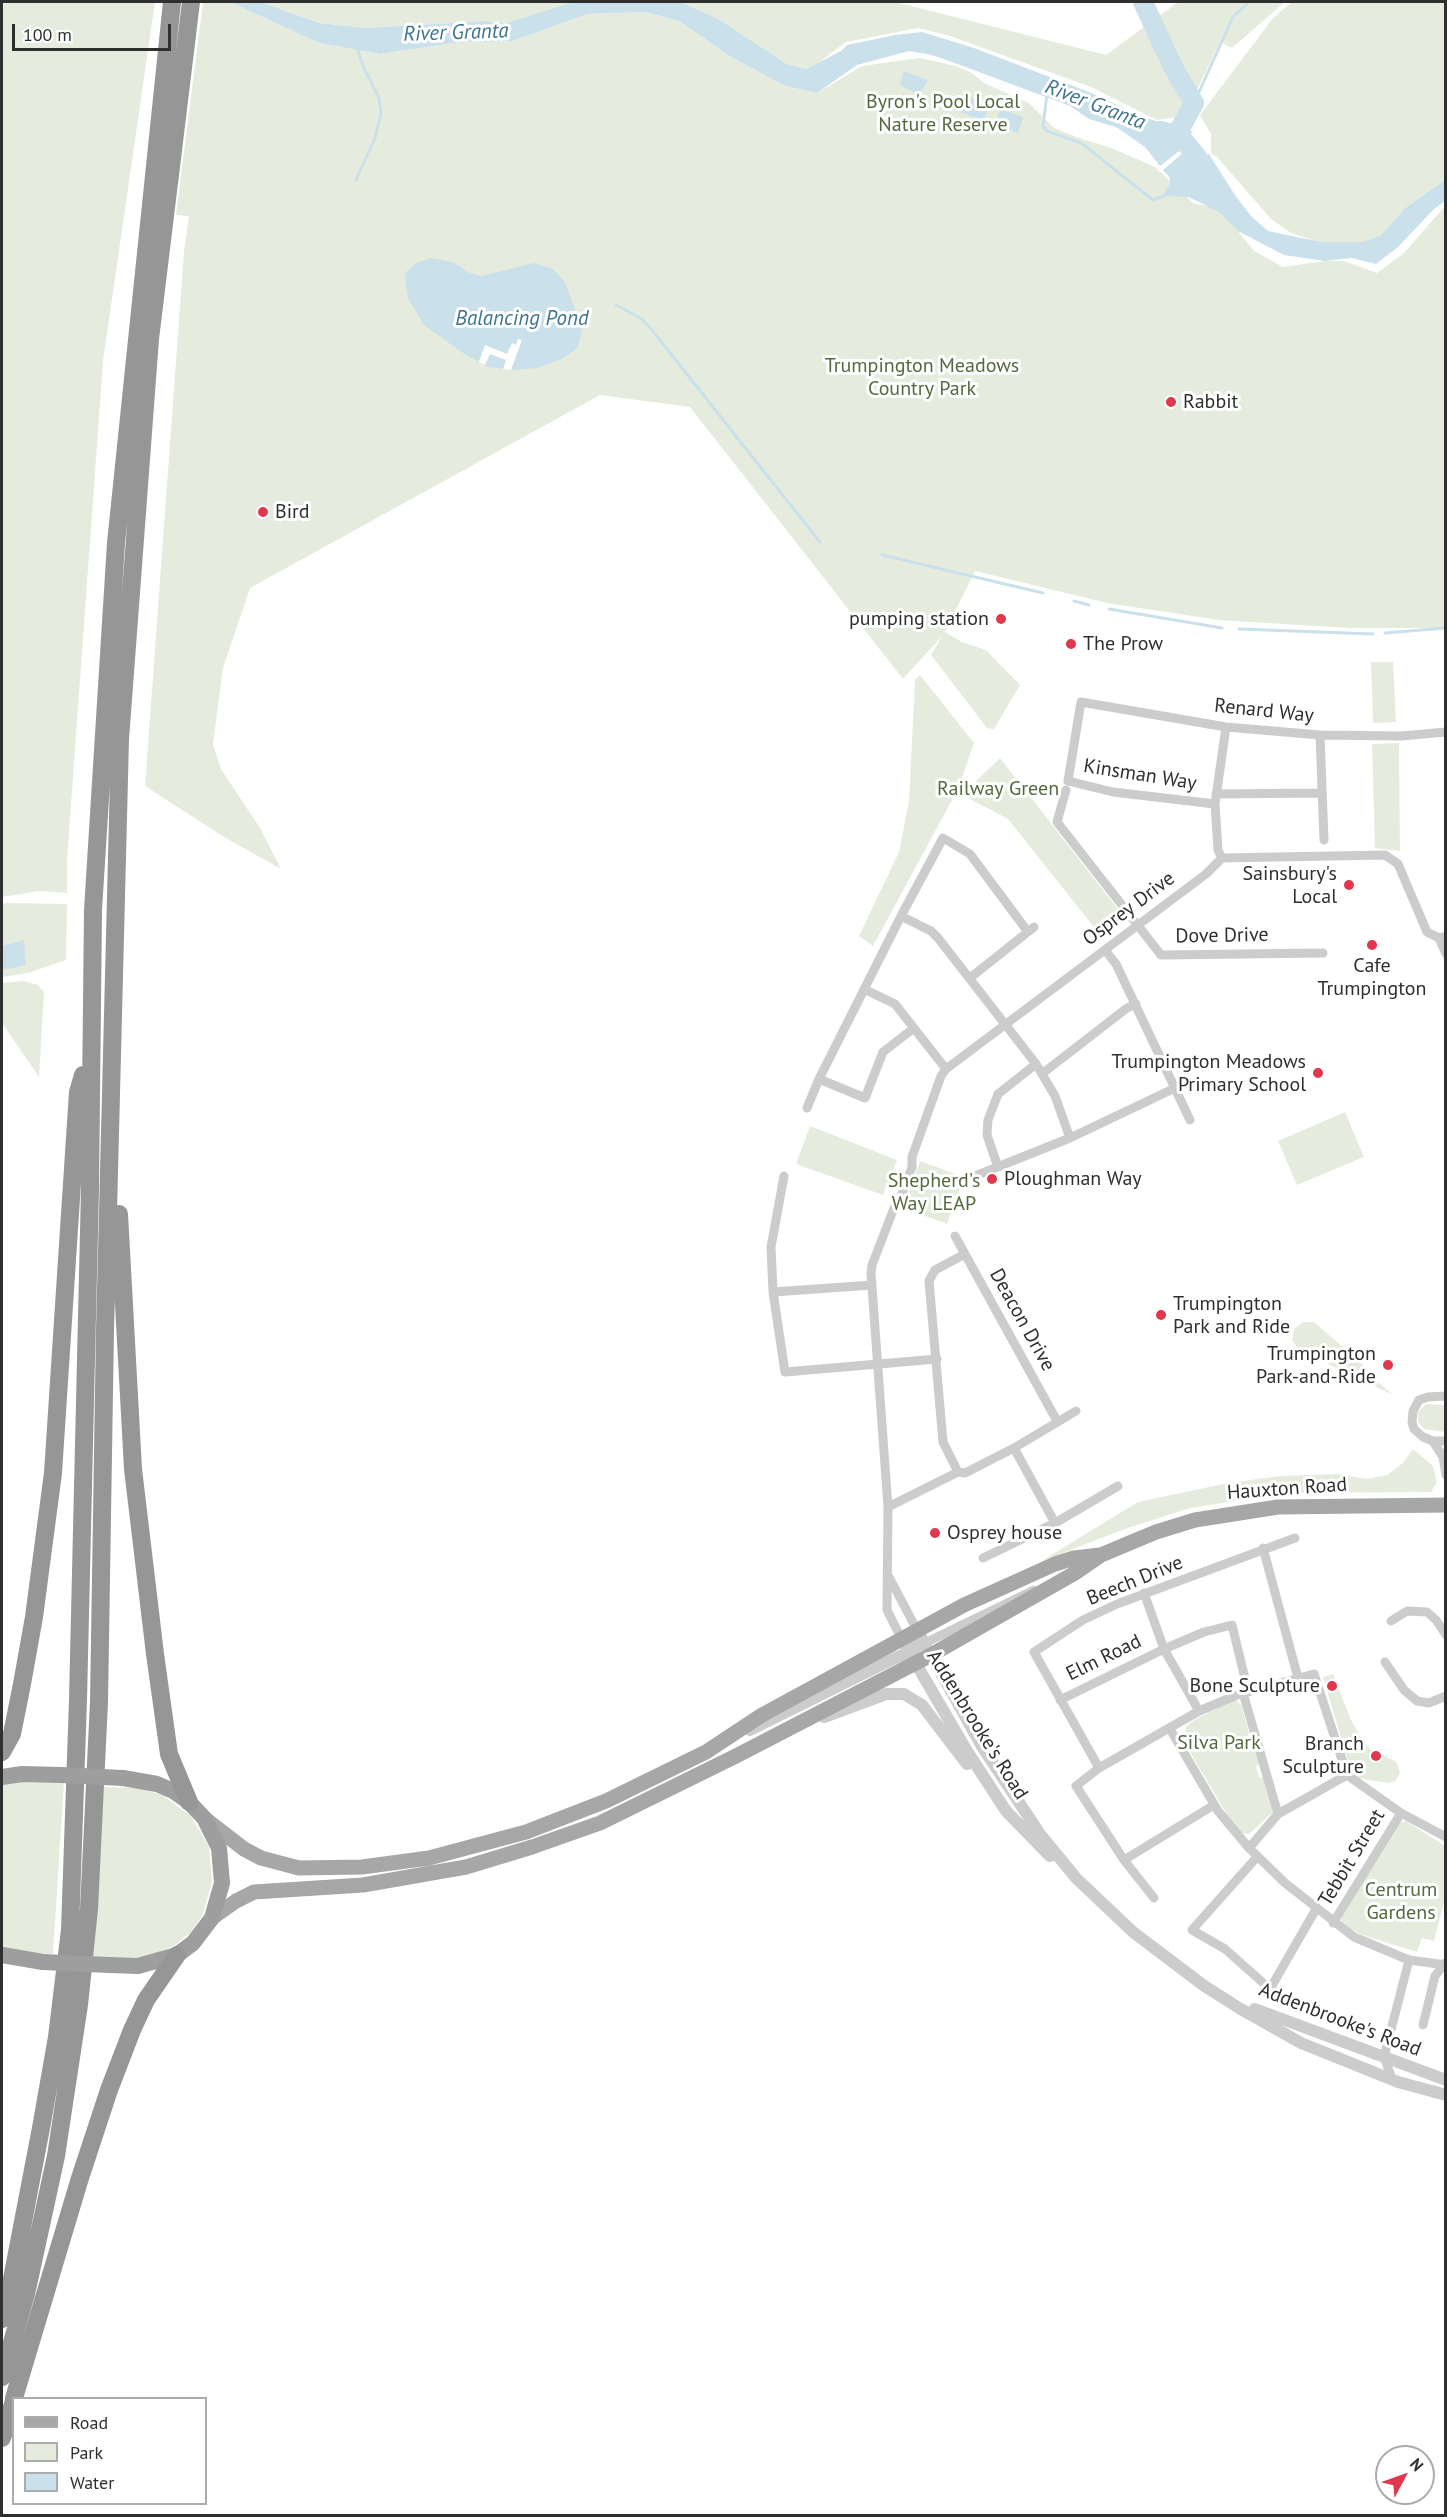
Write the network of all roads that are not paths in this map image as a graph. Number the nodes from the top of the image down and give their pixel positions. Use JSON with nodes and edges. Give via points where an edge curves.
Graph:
{"nodes":[{"id":1,"x":172,"y":7,"type":"edge"},
{"id":2,"x":190,"y":9,"type":"edge"},
{"id":3,"x":1081,"y":702,"type":"joint"},
{"id":4,"x":1226,"y":727,"type":"junction"},
{"id":5,"x":1446,"y":732,"type":"edge"},
{"id":6,"x":1320,"y":735,"type":"junction"},
{"id":7,"x":1066,"y":790,"type":"dead end"},
{"id":8,"x":1320,"y":794,"type":"junction"},
{"id":9,"x":1216,"y":799,"type":"junction"},
{"id":10,"x":1324,"y":840,"type":"dead end"},
{"id":11,"x":1222,"y":858,"type":"junction"},
{"id":12,"x":901,"y":916,"type":"junction"},
{"id":13,"x":1137,"y":924,"type":"junction"},
{"id":14,"x":1442,"y":937,"type":"edge"},
{"id":15,"x":1105,"y":950,"type":"junction"},
{"id":16,"x":1323,"y":953,"type":"dead end"},
{"id":17,"x":1446,"y":954,"type":"edge"},
{"id":18,"x":970,"y":978,"type":"junction"},
{"id":19,"x":864,"y":988,"type":"junction"},
{"id":20,"x":1136,"y":1004,"type":"junction"},
{"id":21,"x":1006,"y":1025,"type":"junction"},
{"id":22,"x":914,"y":1028,"type":"junction"},
{"id":23,"x":90,"y":1047,"type":"junction"},
{"id":24,"x":1036,"y":1064,"type":"junction"},
{"id":25,"x":946,"y":1069,"type":"junction"},
{"id":26,"x":1043,"y":1073,"type":"junction"},
{"id":27,"x":819,"y":1080,"type":"junction"},
{"id":28,"x":1175,"y":1088,"type":"junction"},
{"id":29,"x":807,"y":1108,"type":"dead end"},
{"id":30,"x":1190,"y":1120,"type":"dead end"},
{"id":31,"x":109,"y":1132,"type":"junction"},
{"id":32,"x":1070,"y":1138,"type":"junction"},
{"id":33,"x":999,"y":1167,"type":"junction"},
{"id":34,"x":784,"y":1176,"type":"dead end"},
{"id":35,"x":975,"y":1176,"type":"dead end"},
{"id":36,"x":955,"y":1236,"type":"dead end"},
{"id":37,"x":965,"y":1254,"type":"junction"},
{"id":38,"x":872,"y":1285,"type":"junction"},
{"id":39,"x":773,"y":1292,"type":"junction"},
{"id":40,"x":937,"y":1359,"type":"junction"},
{"id":41,"x":878,"y":1364,"type":"junction"},
{"id":42,"x":1446,"y":1396,"type":"edge"},
{"id":43,"x":1076,"y":1411,"type":"dead end"},
{"id":44,"x":1057,"y":1421,"type":"junction"},
{"id":45,"x":1433,"y":1441,"type":"junction"},
{"id":46,"x":1446,"y":1441,"type":"edge"},
{"id":47,"x":1014,"y":1448,"type":"junction"},
{"id":48,"x":958,"y":1472,"type":"junction"},
{"id":49,"x":1446,"y":1475,"type":"edge"},
{"id":50,"x":1118,"y":1486,"type":"dead end"},
{"id":51,"x":1445,"y":1501,"type":"edge"},
{"id":52,"x":888,"y":1507,"type":"junction"},
{"id":53,"x":1055,"y":1523,"type":"junction"},
{"id":54,"x":1295,"y":1538,"type":"dead end"},
{"id":55,"x":1263,"y":1548,"type":"junction"},
{"id":56,"x":1101,"y":1555,"type":"junction"},
{"id":57,"x":982,"y":1558,"type":"dead end"},
{"id":58,"x":888,"y":1575,"type":"junction"},
{"id":59,"x":1144,"y":1593,"type":"junction"},
{"id":60,"x":1391,"y":1621,"type":"dead end"},
{"id":61,"x":1446,"y":1635,"type":"edge"},
{"id":62,"x":912,"y":1639,"type":"junction"},
{"id":63,"x":1164,"y":1649,"type":"junction"},
{"id":64,"x":913,"y":1657,"type":"junction"},
{"id":65,"x":1385,"y":1662,"type":"dead end"},
{"id":66,"x":1298,"y":1678,"type":"junction"},
{"id":67,"x":1245,"y":1692,"type":"junction"},
{"id":68,"x":1446,"y":1696,"type":"edge"},
{"id":69,"x":1060,"y":1700,"type":"junction"},
{"id":70,"x":1199,"y":1711,"type":"junction"},
{"id":71,"x":1170,"y":1729,"type":"junction"},
{"id":72,"x":771,"y":1738,"type":"junction"},
{"id":73,"x":2,"y":1752,"type":"edge"},
{"id":74,"x":705,"y":1752,"type":"junction"},
{"id":75,"x":1099,"y":1768,"type":"junction"},
{"id":76,"x":1347,"y":1775,"type":"junction"},
{"id":77,"x":2,"y":1777,"type":"edge"},
{"id":78,"x":189,"y":1802,"type":"junction"},
{"id":79,"x":1214,"y":1805,"type":"junction"},
{"id":80,"x":1006,"y":1811,"type":"junction"},
{"id":81,"x":1401,"y":1813,"type":"junction"},
{"id":82,"x":1278,"y":1814,"type":"junction"},
{"id":83,"x":204,"y":1818,"type":"junction"},
{"id":84,"x":1446,"y":1837,"type":"edge"},
{"id":85,"x":1249,"y":1848,"type":"junction"},
{"id":86,"x":1257,"y":1857,"type":"junction"},
{"id":87,"x":1124,"y":1860,"type":"junction"},
{"id":88,"x":1076,"y":1878,"type":"junction"},
{"id":89,"x":1154,"y":1898,"type":"dead end"},
{"id":90,"x":1316,"y":1908,"type":"junction"},
{"id":91,"x":212,"y":1918,"type":"junction"},
{"id":92,"x":1333,"y":1923,"type":"junction"},
{"id":93,"x":2,"y":1954,"type":"edge"},
{"id":94,"x":177,"y":1955,"type":"junction"},
{"id":95,"x":1409,"y":1960,"type":"junction"},
{"id":96,"x":1445,"y":1964,"type":"edge"},
{"id":97,"x":1270,"y":1989,"type":"junction"},
{"id":98,"x":1221,"y":1995,"type":"junction"},
{"id":99,"x":1295,"y":2002,"type":"dead end"},
{"id":100,"x":1423,"y":2025,"type":"dead end"},
{"id":101,"x":1384,"y":2057,"type":"junction"},
{"id":102,"x":1392,"y":2079,"type":"junction"},
{"id":103,"x":1446,"y":2080,"type":"edge"},
{"id":104,"x":1446,"y":2095,"type":"edge"},
{"id":105,"x":2,"y":2319,"type":"edge"},
{"id":106,"x":2,"y":2377,"type":"edge"},
{"id":107,"x":15,"y":2397,"type":"edge"},
{"id":108,"x":12,"y":2406,"type":"edge"},
{"id":109,"x":2,"y":2439,"type":"edge"}],
"edges":[{"from":1,"to":23,"type":"highway","via":[[116,543],[93,910]]},
{"from":2,"to":31,"type":"highway","via":[[150,339],[120,739]]},
{"from":3,"to":4,"type":"street","name":"Renard Way"},
{"from":3,"to":9,"type":"street","name":"Kinsman Way","via":[[1068,781],[1113,792]]},
{"from":4,"to":6,"type":"street","name":"Renard Way"},
{"from":4,"to":9,"type":"street"},
{"from":5,"to":6,"type":"street","name":"Renard Way"},
{"from":6,"to":8,"type":"street"},
{"from":7,"to":13,"type":"street","via":[[1057,822]]},
{"from":8,"to":9,"type":"street"},
{"from":8,"to":10,"type":"street"},
{"from":9,"to":11,"type":"street","via":[[1218,850]]},
{"from":11,"to":13,"type":"street","name":"Osprey Drive"},
{"from":11,"to":14,"type":"street","via":[[1385,855],[1398,864],[1427,932]]},
{"from":12,"to":18,"type":"street","via":[[931,931]]},
{"from":12,"to":18,"type":"street","via":[[943,838],[970,854],[1031,929]]},
{"from":12,"to":19,"type":"street"},
{"from":13,"to":15,"type":"street","name":"Osprey Drive"},
{"from":13,"to":16,"type":"street","name":"Dove Drive","via":[[1161,955]]},
{"from":14,"to":17,"type":"street"},
{"from":15,"to":20,"type":"street"},
{"from":15,"to":21,"type":"street","name":"Osprey Drive"},
{"from":18,"to":21,"type":"street"},
{"from":19,"to":22,"type":"street","via":[[895,1004]]},
{"from":19,"to":27,"type":"street"},
{"from":20,"to":26,"type":"street"},
{"from":20,"to":28,"type":"street"},
{"from":21,"to":24,"type":"street"},
{"from":21,"to":25,"type":"street","name":"Osprey Drive"},
{"from":22,"to":25,"type":"street"},
{"from":22,"to":27,"type":"street","via":[[883,1052],[865,1098]]},
{"from":23,"to":73,"type":"highway","via":[[78,1092],[50,1496],[24,1673],[12,1734]]},
{"from":23,"to":105,"type":"highway","via":[[90,1189],[70,1930],[42,2128]]},
{"from":24,"to":26,"type":"street"},
{"from":24,"to":33,"type":"street","via":[[998,1094],[988,1120],[987,1135]]},
{"from":25,"to":38,"type":"street","name":"Osprey Drive","via":[[872,1265]]},
{"from":26,"to":32,"type":"street"},
{"from":27,"to":29,"type":"street"},
{"from":28,"to":30,"type":"street"},
{"from":28,"to":32,"type":"street"},
{"from":31,"to":78,"type":"highway","via":[[118,1193],[133,1469],[154,1654],[169,1755]]},
{"from":31,"to":106,"type":"highway","via":[[99,1702],[80,2005],[56,2156],[26,2294]]},
{"from":32,"to":33,"type":"street"},
{"from":33,"to":35,"type":"street"},
{"from":34,"to":39,"type":"street","via":[[771,1247]]},
{"from":36,"to":37,"type":"street","name":"Deacon Drive"},
{"from":37,"to":40,"type":"street","via":[[935,1270],[929,1281]]},
{"from":37,"to":44,"type":"street","name":"Deacon Drive"},
{"from":38,"to":39,"type":"street"},
{"from":38,"to":41,"type":"street","name":"Osprey Drive"},
{"from":39,"to":41,"type":"street","via":[[785,1372]]},
{"from":40,"to":41,"type":"street"},
{"from":40,"to":48,"type":"street","via":[[943,1442]]},
{"from":41,"to":52,"type":"street","name":"Osprey Drive"},
{"from":42,"to":45,"type":"street","via":[[1419,1400],[1413,1411],[1414,1429]]},
{"from":43,"to":44,"type":"street"},
{"from":44,"to":47,"type":"street"},
{"from":45,"to":46,"type":"street"},
{"from":45,"to":49,"type":"street","via":[[1443,1457]]},
{"from":47,"to":48,"type":"street","via":[[965,1473]]},
{"from":47,"to":53,"type":"street"},
{"from":48,"to":52,"type":"street"},
{"from":50,"to":53,"type":"street"},
{"from":51,"to":56,"type":"main road","name":"Hauxton Road","via":[[1278,1507],[1218,1515],[1156,1532]]},
{"from":52,"to":58,"type":"street","name":"Osprey Drive"},
{"from":53,"to":57,"type":"street"},
{"from":54,"to":55,"type":"street","name":"Beech Drive"},
{"from":55,"to":59,"type":"street","name":"Beech Drive"},
{"from":55,"to":66,"type":"street"},
{"from":56,"to":62,"type":"main road","via":[[1075,1573]]},
{"from":56,"to":62,"type":"main road","via":[[1055,1564],[973,1600]]},
{"from":58,"to":62,"type":"street"},
{"from":58,"to":62,"type":"street","name":"Osprey Drive","via":[[887,1610]]},
{"from":59,"to":63,"type":"street","name":"Elm Road"},
{"from":59,"to":69,"type":"street","name":"Beech Drive","via":[[1083,1620],[1034,1652]]},
{"from":60,"to":61,"type":"street","via":[[1407,1611],[1427,1612]]},
{"from":62,"to":64,"type":"main road"},
{"from":62,"to":64,"type":"street","name":"Addenbrooke's Road"},
{"from":62,"to":74,"type":"main road","via":[[762,1715]]},
{"from":62,"to":88,"type":"street","name":"Addenbrooke's Road","via":[[1011,1792]]},
{"from":63,"to":67,"type":"street","via":[[1232,1624]]},
{"from":63,"to":69,"type":"street","name":"Elm Road"},
{"from":63,"to":70,"type":"street","name":"Elm Road"},
{"from":64,"to":72,"type":"main road"},
{"from":64,"to":74,"type":"street"},
{"from":64,"to":80,"type":"street","name":"Addenbrooke's Road"},
{"from":65,"to":68,"type":"street","via":[[1404,1690],[1417,1701],[1429,1703]]},
{"from":66,"to":67,"type":"street"},
{"from":66,"to":76,"type":"street","via":[[1314,1674]]},
{"from":67,"to":70,"type":"street"},
{"from":67,"to":82,"type":"street"},
{"from":69,"to":75,"type":"street","name":"Beech Drive"},
{"from":70,"to":71,"type":"street"},
{"from":71,"to":75,"type":"street"},
{"from":71,"to":79,"type":"street"},
{"from":72,"to":80,"type":"street","via":[[879,1696],[904,1694],[922,1705]]},
{"from":72,"to":91,"type":"main road","via":[[600,1822],[501,1858],[399,1880],[254,1892]]},
{"from":74,"to":83,"type":"main road","via":[[606,1801],[526,1832],[429,1858],[362,1867],[299,1868],[277,1864],[244,1849]]},
{"from":75,"to":87,"type":"street","via":[[1076,1786]]},
{"from":76,"to":81,"type":"street"},
{"from":76,"to":82,"type":"street"},
{"from":77,"to":78,"type":"highway","bridge":true,"via":[[22,1774],[123,1778],[157,1784]]},
{"from":78,"to":83,"type":"highway"},
{"from":79,"to":85,"type":"street"},
{"from":79,"to":87,"type":"street"},
{"from":80,"to":88,"type":"street","name":"Addenbrooke's Road"},
{"from":81,"to":84,"type":"street"},
{"from":81,"to":92,"type":"street","name":"Tebbit Street"},
{"from":82,"to":85,"type":"street"},
{"from":83,"to":91,"type":"highway","via":[[216,1841],[222,1866],[220,1897]]},
{"from":85,"to":86,"type":"street"},
{"from":86,"to":90,"type":"street"},
{"from":86,"to":97,"type":"street","via":[[1192,1930],[1225,1949]]},
{"from":87,"to":89,"type":"street"},
{"from":88,"to":98,"type":"street","name":"Addenbrooke's Road","via":[[1133,1932]]},
{"from":90,"to":92,"type":"street"},
{"from":90,"to":97,"type":"street"},
{"from":91,"to":94,"type":"highway"},
{"from":92,"to":95,"type":"street","via":[[1354,1937]]},
{"from":93,"to":94,"type":"highway","bridge":true,"via":[[44,1962],[138,1966]]},
{"from":94,"to":107,"type":"highway","via":[[147,2000],[109,2090]]},
{"from":95,"to":96,"type":"street"},
{"from":95,"to":101,"type":"street"},
{"from":96,"to":100,"type":"street","via":[[1435,1976]]},
{"from":97,"to":99,"type":"street"},
{"from":98,"to":101,"type":"street","name":"Addenbrooke's Road"},
{"from":98,"to":102,"type":"street","name":"Addenbrooke's Road","via":[[1301,2043]]},
{"from":101,"to":102,"type":"street"},
{"from":101,"to":103,"type":"street","name":"Addenbrooke's Road"},
{"from":102,"to":104,"type":"street","name":"Addenbrooke's Road"},
{"from":108,"to":109,"type":"highway"}]}
